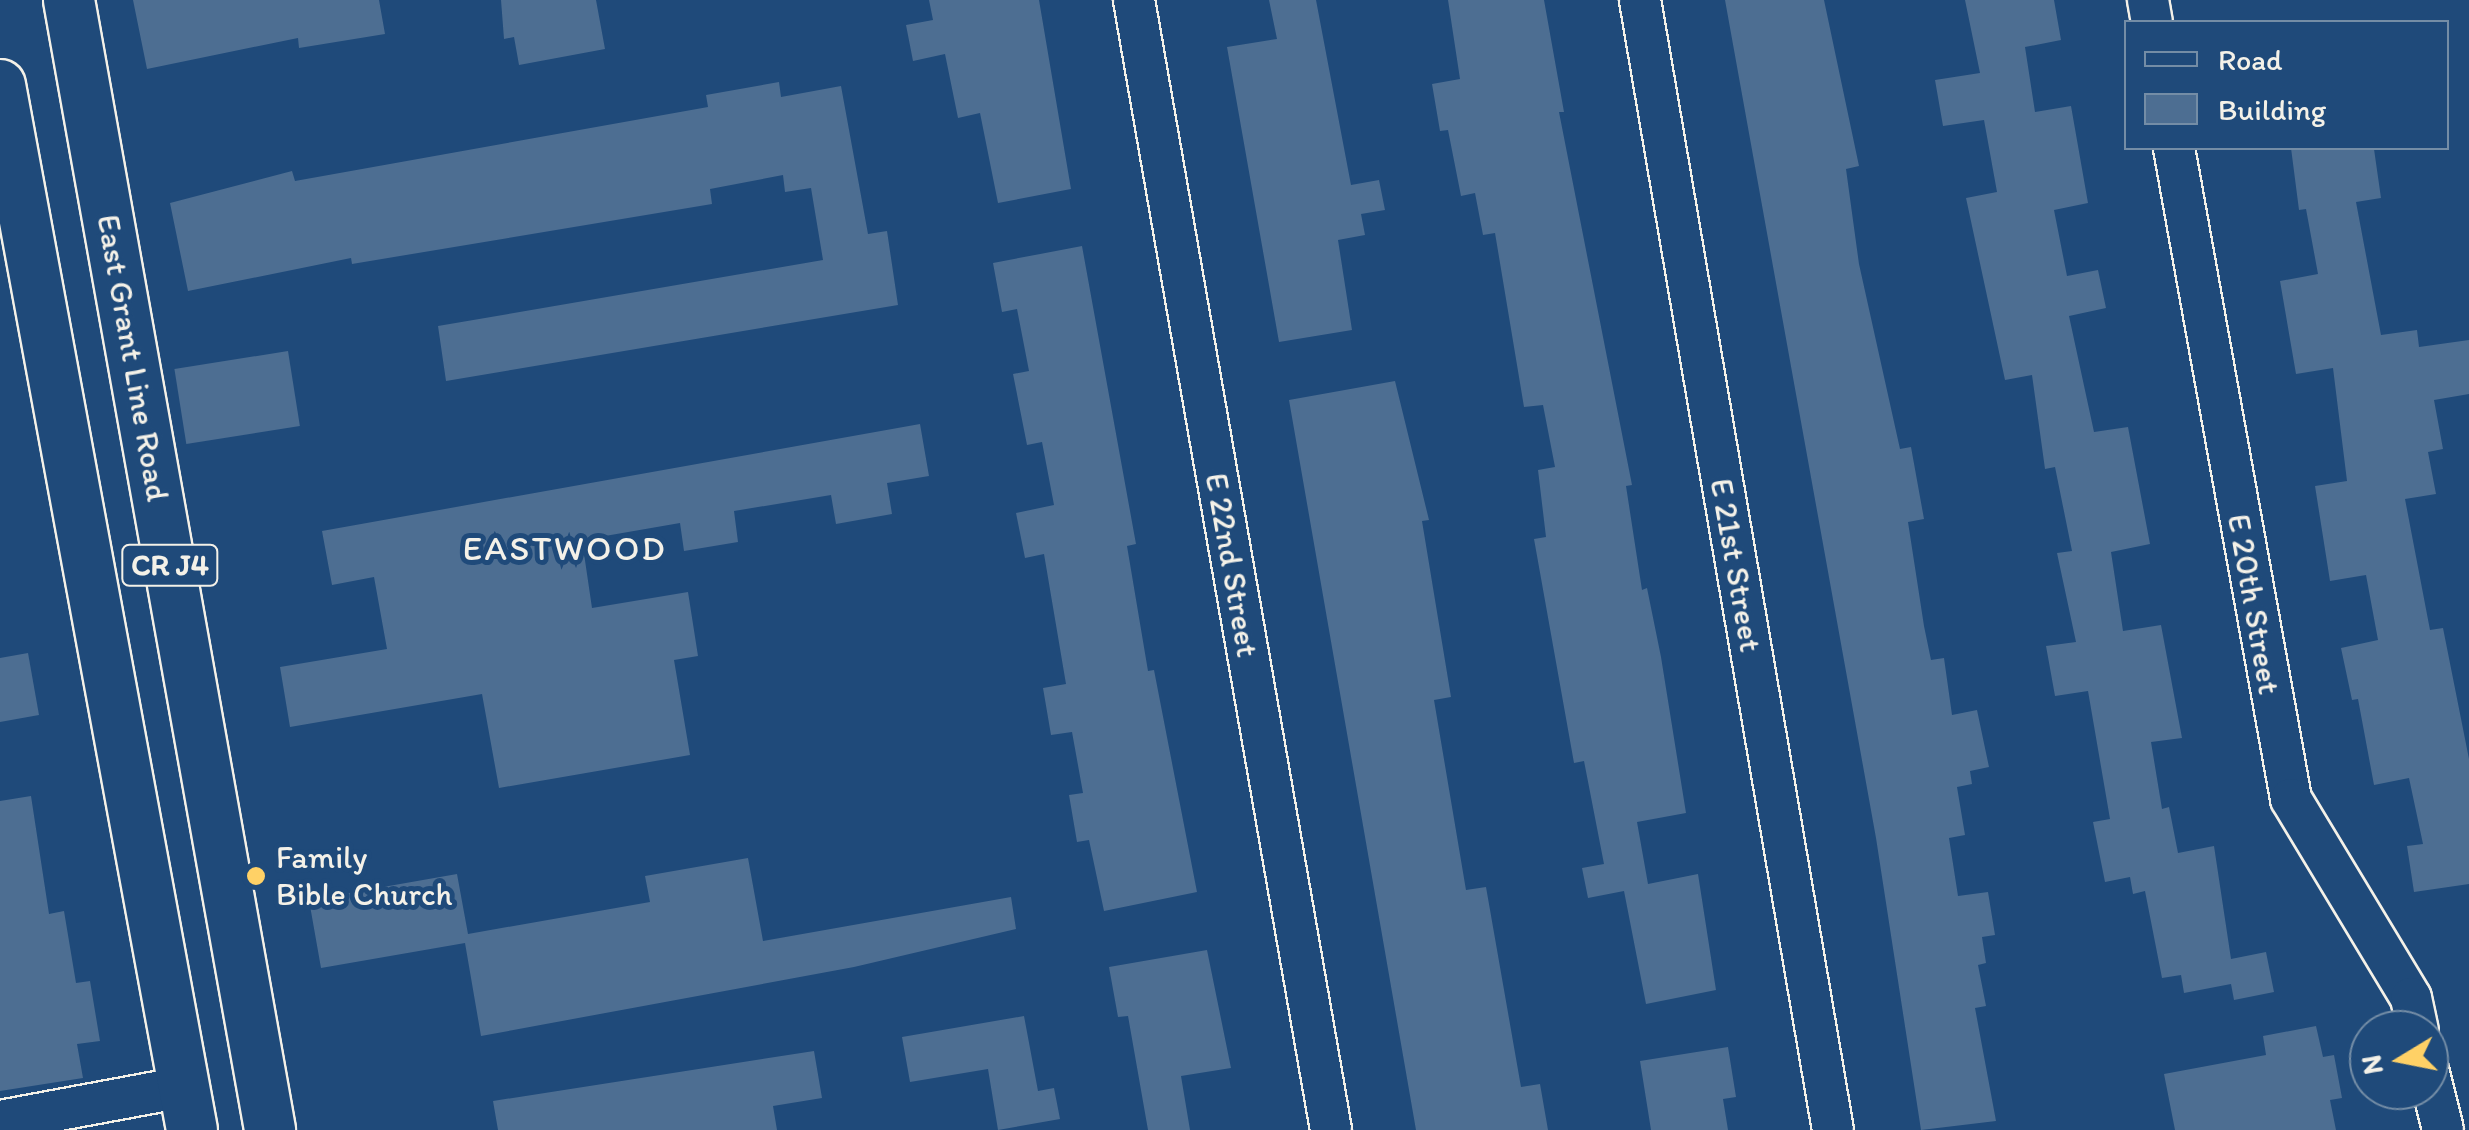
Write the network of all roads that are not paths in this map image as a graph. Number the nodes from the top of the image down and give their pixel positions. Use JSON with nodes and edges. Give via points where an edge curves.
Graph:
{"nodes":[{"id":1,"x":70,"y":0,"type":"edge"},
{"id":2,"x":1134,"y":0,"type":"edge"},
{"id":3,"x":1640,"y":0,"type":"edge"},
{"id":4,"x":0,"y":85,"type":"edge"},
{"id":5,"x":2174,"y":150,"type":"edge"},
{"id":6,"x":2413,"y":1010,"type":"edge"},
{"id":7,"x":188,"y":1108,"type":"edge"},
{"id":8,"x":0,"y":1120,"type":"edge"},
{"id":9,"x":270,"y":1130,"type":"edge"},
{"id":10,"x":1330,"y":1130,"type":"edge"},
{"id":11,"x":1833,"y":1130,"type":"edge"}],
"edges":[{"from":1,"to":9,"type":"main road","name":"East Grant Line Road","number":"CR J4"},
{"from":2,"to":10,"type":"street","name":"E 22nd Street"},
{"from":3,"to":11,"type":"street","name":"E 21st Street"},
{"from":4,"to":7,"type":"main road","number":"CR J4"},
{"from":5,"to":6,"type":"street","name":"E 20th Street","via":[[2291,800]]},
{"from":7,"to":8,"type":"street"}]}
